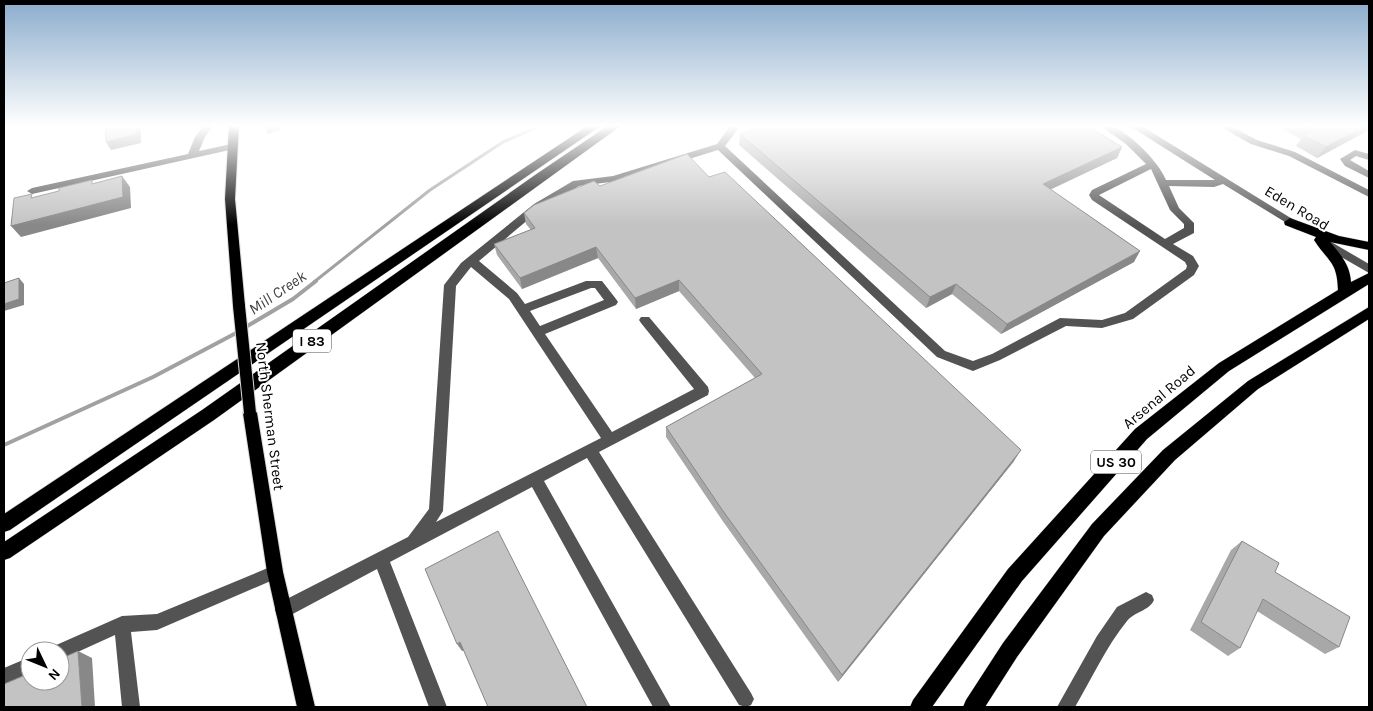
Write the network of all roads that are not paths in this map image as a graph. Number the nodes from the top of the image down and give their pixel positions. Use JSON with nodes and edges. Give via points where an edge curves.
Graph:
{"nodes":[{"id":1,"x":182,"y":158,"type":"edge"},
{"id":2,"x":232,"y":158,"type":"edge"},
{"id":3,"x":548,"y":158,"type":"edge"},
{"id":4,"x":569,"y":158,"type":"edge"},
{"id":5,"x":681,"y":158,"type":"edge"},
{"id":6,"x":733,"y":158,"type":"edge"},
{"id":7,"x":1145,"y":158,"type":"edge"},
{"id":8,"x":1187,"y":158,"type":"edge"},
{"id":9,"x":1300,"y":158,"type":"edge"},
{"id":10,"x":1346,"y":158,"type":"edge"},
{"id":11,"x":1152,"y":165,"type":"junction"},
{"id":12,"x":1369,"y":175,"type":"edge"},
{"id":13,"x":1223,"y":180,"type":"junction"},
{"id":14,"x":1162,"y":183,"type":"junction"},
{"id":15,"x":32,"y":191,"type":"dead end"},
{"id":16,"x":1369,"y":194,"type":"edge"},
{"id":17,"x":1290,"y":222,"type":"junction"},
{"id":18,"x":1322,"y":240,"type":"junction"},
{"id":19,"x":1165,"y":244,"type":"junction"},
{"id":20,"x":1369,"y":246,"type":"edge"},
{"id":21,"x":472,"y":261,"type":"junction"},
{"id":22,"x":1369,"y":269,"type":"edge"},
{"id":23,"x":1369,"y":278,"type":"edge"},
{"id":24,"x":1346,"y":291,"type":"junction"},
{"id":25,"x":522,"y":310,"type":"junction"},
{"id":26,"x":1366,"y":316,"type":"edge"},
{"id":27,"x":645,"y":320,"type":"dead end"},
{"id":28,"x":537,"y":332,"type":"junction"},
{"id":29,"x":610,"y":440,"type":"junction"},
{"id":30,"x":590,"y":450,"type":"junction"},
{"id":31,"x":535,"y":479,"type":"junction"},
{"id":32,"x":4,"y":524,"type":"edge"},
{"id":33,"x":413,"y":542,"type":"junction"},
{"id":34,"x":4,"y":552,"type":"edge"},
{"id":35,"x":381,"y":559,"type":"junction"},
{"id":36,"x":275,"y":572,"type":"junction"},
{"id":37,"x":1146,"y":600,"type":"dead end"},
{"id":38,"x":283,"y":610,"type":"junction"},
{"id":39,"x":122,"y":624,"type":"junction"},
{"id":40,"x":70,"y":647,"type":"edge"},
{"id":41,"x":20,"y":670,"type":"edge"},
{"id":42,"x":4,"y":677,"type":"edge"},
{"id":43,"x":745,"y":699,"type":"dead end"},
{"id":44,"x":131,"y":707,"type":"edge"},
{"id":45,"x":306,"y":707,"type":"edge"},
{"id":46,"x":438,"y":707,"type":"edge"},
{"id":47,"x":662,"y":707,"type":"edge"},
{"id":48,"x":920,"y":707,"type":"edge"},
{"id":49,"x":973,"y":707,"type":"edge"},
{"id":50,"x":1066,"y":707,"type":"edge"}],
"edges":[{"from":1,"to":15,"type":"street"},
{"from":2,"to":36,"type":"main road","name":"North Sherman Street","bridge":true,"via":[[231,217],[250,413]]},
{"from":3,"to":32,"type":"highway","number":"I 83"},
{"from":4,"to":34,"type":"highway","number":"I 83","via":[[208,415]]},
{"from":5,"to":21,"type":"street","via":[[614,179],[577,183],[538,206]]},
{"from":6,"to":19,"type":"street","via":[[941,354],[973,366],[1064,321],[1102,324],[1130,316],[1190,272],[1189,259]]},
{"from":7,"to":11,"type":"street"},
{"from":8,"to":13,"type":"street","name":"Eden Road"},
{"from":9,"to":16,"type":"street"},
{"from":10,"to":12,"type":"street","via":[[1345,161]]},
{"from":11,"to":14,"type":"street"},
{"from":11,"to":19,"type":"street","via":[[1094,195]]},
{"from":13,"to":14,"type":"street","via":[[1214,184]]},
{"from":13,"to":17,"type":"street","name":"Eden Road"},
{"from":14,"to":19,"type":"street","via":[[1175,210],[1189,223],[1190,230]]},
{"from":17,"to":18,"type":"street","name":"Eden Road"},
{"from":17,"to":20,"type":"highway","via":[[1337,240]]},
{"from":18,"to":22,"type":"street","name":"Eden Road"},
{"from":18,"to":24,"type":"highway","via":[[1340,261]]},
{"from":21,"to":25,"type":"street","via":[[513,296]]},
{"from":21,"to":33,"type":"street","via":[[450,285],[436,511]]},
{"from":23,"to":24,"type":"highway","name":"Arsenal Road","number":"US 30"},
{"from":24,"to":48,"type":"highway","name":"Arsenal Road","number":"US 30","via":[[1224,367],[1141,434],[1015,575]]},
{"from":25,"to":28,"type":"street"},
{"from":25,"to":28,"type":"street","via":[[590,284],[598,284],[612,302]]},
{"from":26,"to":49,"type":"highway","number":"US 30","via":[[1253,385],[1169,455],[1098,530],[1010,650]]},
{"from":27,"to":29,"type":"street","via":[[704,392]]},
{"from":28,"to":29,"type":"street"},
{"from":29,"to":30,"type":"street"},
{"from":30,"to":31,"type":"street"},
{"from":30,"to":43,"type":"street"},
{"from":31,"to":33,"type":"street"},
{"from":31,"to":47,"type":"street"},
{"from":33,"to":35,"type":"street"},
{"from":35,"to":38,"type":"street"},
{"from":35,"to":46,"type":"street"},
{"from":36,"to":38,"type":"main road","name":"North Sherman Street"},
{"from":36,"to":39,"type":"street","via":[[157,622]]},
{"from":37,"to":50,"type":"street","via":[[1123,613]]},
{"from":38,"to":45,"type":"main road","name":"North Sherman Street"},
{"from":39,"to":40,"type":"street"},
{"from":39,"to":44,"type":"street"},
{"from":41,"to":42,"type":"street"}]}
